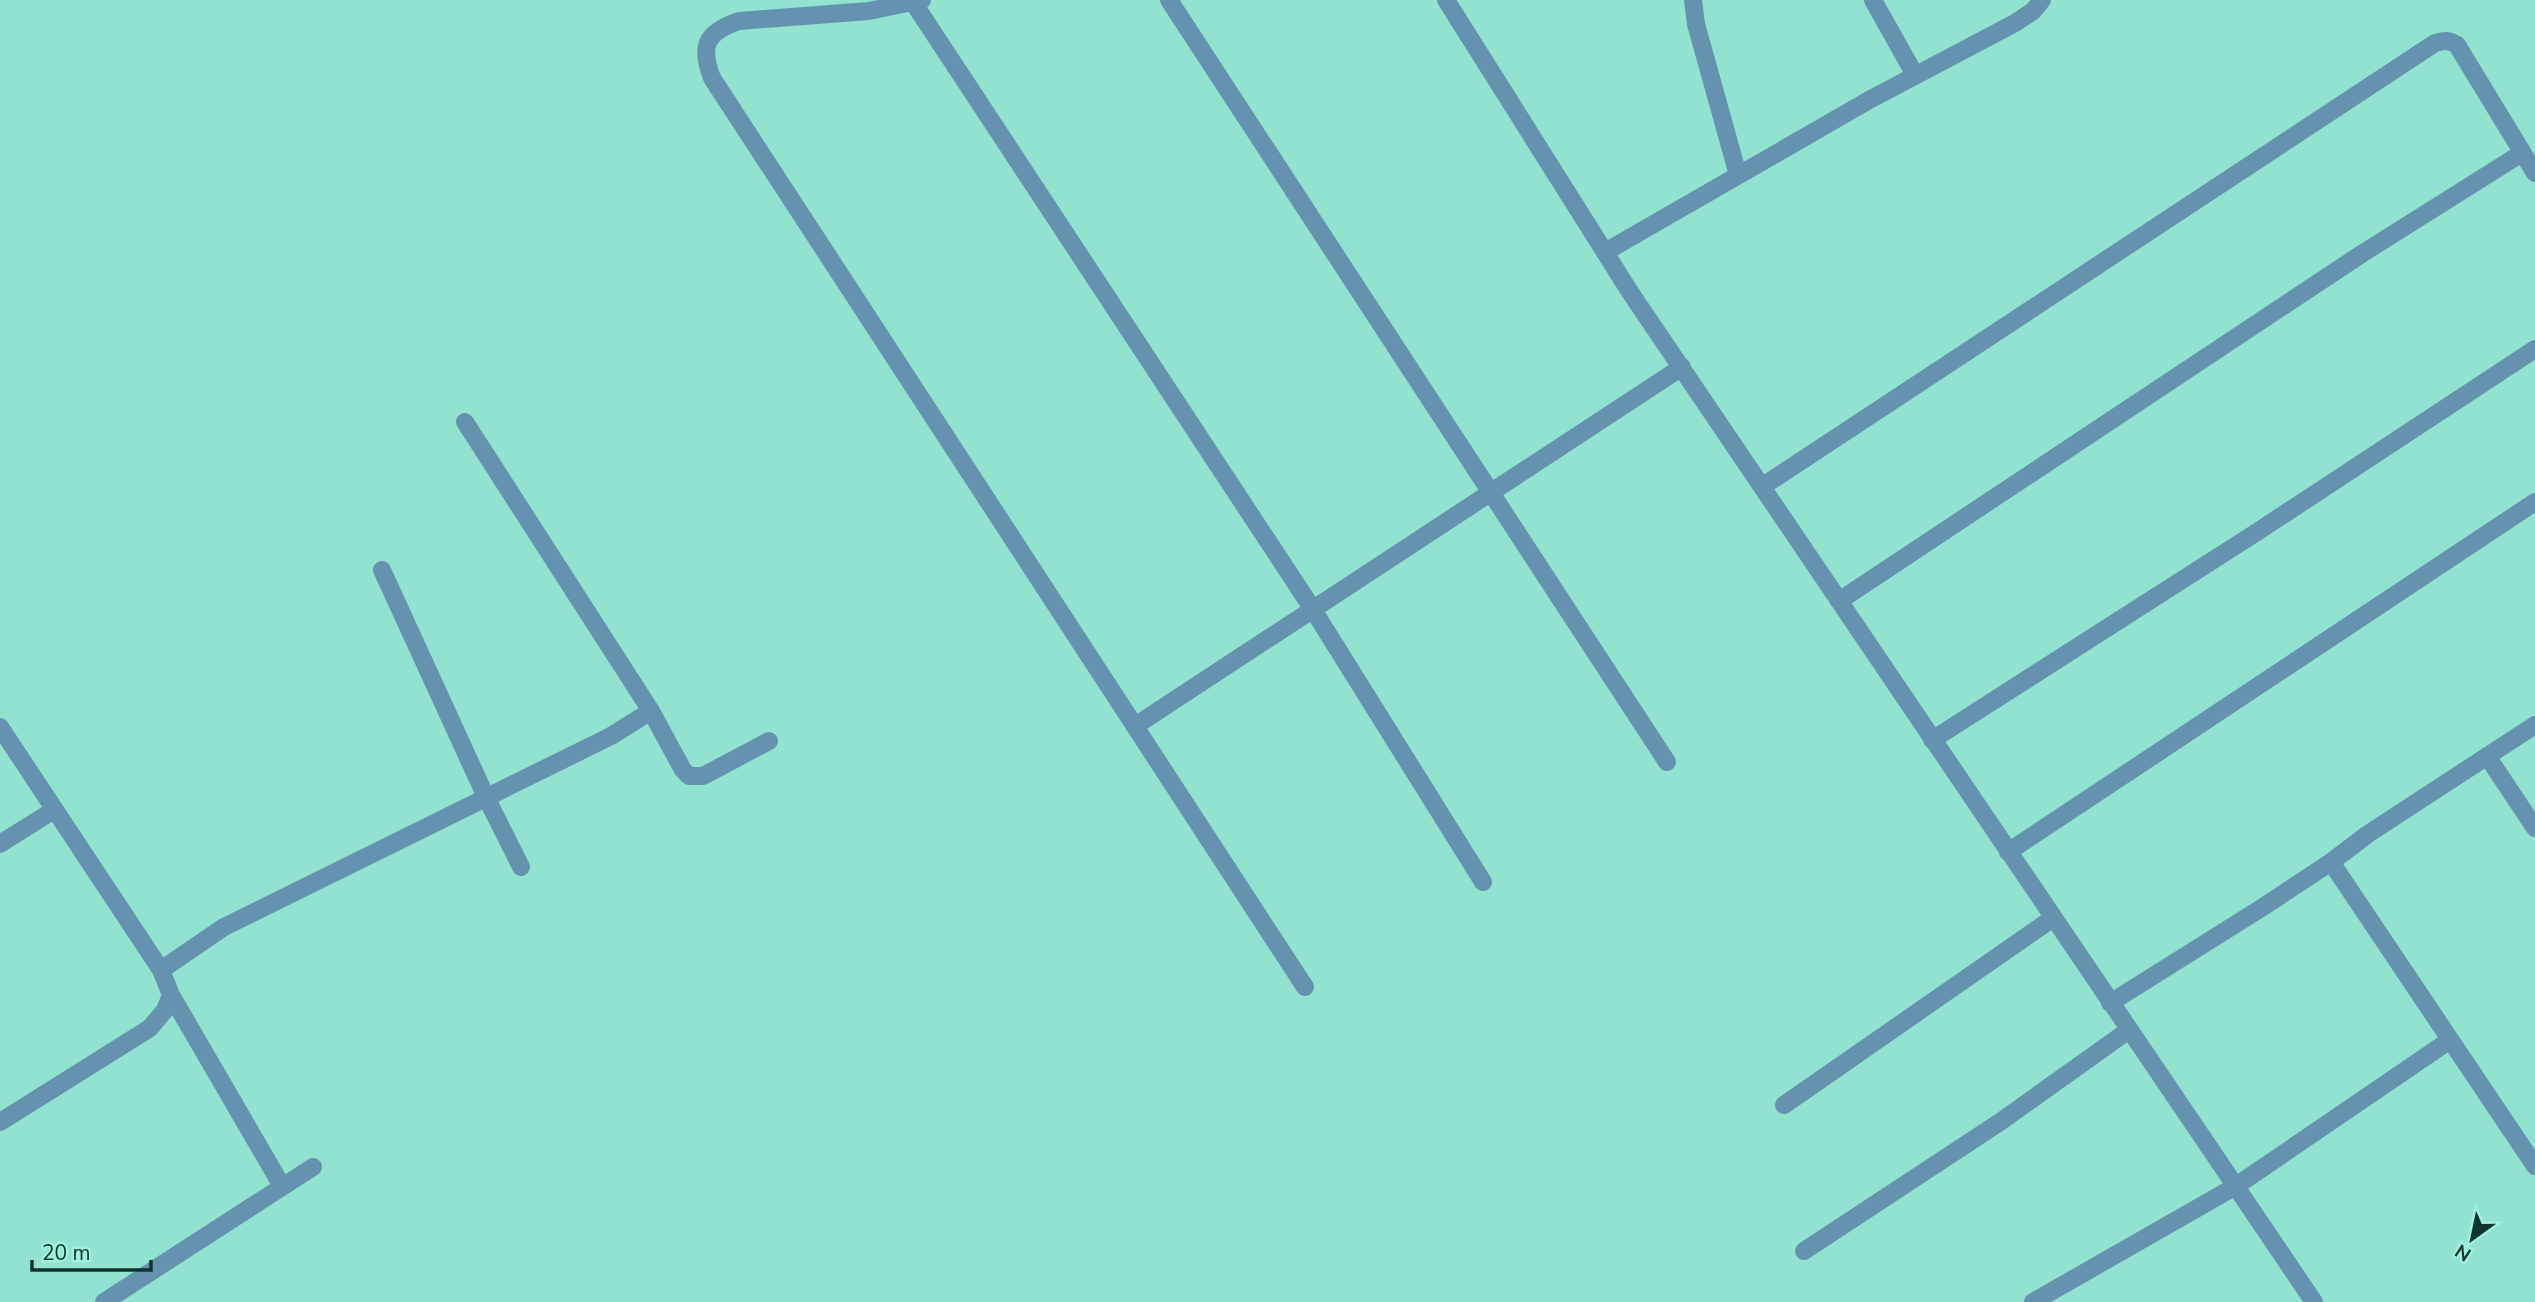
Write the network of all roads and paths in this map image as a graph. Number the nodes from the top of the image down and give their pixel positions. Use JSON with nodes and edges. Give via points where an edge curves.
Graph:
{"nodes":[{"id":1,"x":1169,"y":0,"type":"edge"},
{"id":2,"x":1446,"y":0,"type":"edge"},
{"id":3,"x":1693,"y":0,"type":"edge"},
{"id":4,"x":1873,"y":0,"type":"edge"},
{"id":5,"x":2042,"y":0,"type":"edge"},
{"id":6,"x":918,"y":1,"type":"edge"},
{"id":7,"x":1915,"y":75,"type":"junction"},
{"id":8,"x":2522,"y":153,"type":"junction"},
{"id":9,"x":2535,"y":173,"type":"edge"},
{"id":10,"x":1738,"y":175,"type":"junction"},
{"id":11,"x":1605,"y":252,"type":"junction"},
{"id":12,"x":2535,"y":349,"type":"edge"},
{"id":13,"x":1682,"y":367,"type":"junction"},
{"id":14,"x":465,"y":422,"type":"dead end"},
{"id":15,"x":1763,"y":486,"type":"junction"},
{"id":16,"x":1492,"y":493,"type":"junction"},
{"id":17,"x":2535,"y":502,"type":"edge"},
{"id":18,"x":382,"y":570,"type":"dead end"},
{"id":19,"x":1839,"y":601,"type":"junction"},
{"id":20,"x":1312,"y":608,"type":"junction"},
{"id":21,"x":651,"y":711,"type":"junction"},
{"id":22,"x":2535,"y":725,"type":"edge"},
{"id":23,"x":1135,"y":726,"type":"junction"},
{"id":24,"x":0,"y":727,"type":"edge"},
{"id":25,"x":1932,"y":740,"type":"junction"},
{"id":26,"x":769,"y":741,"type":"dead end"},
{"id":27,"x":2487,"y":756,"type":"junction"},
{"id":28,"x":1668,"y":762,"type":"dead end"},
{"id":29,"x":486,"y":797,"type":"junction"},
{"id":30,"x":54,"y":810,"type":"junction"},
{"id":31,"x":2535,"y":828,"type":"edge"},
{"id":32,"x":0,"y":844,"type":"edge"},
{"id":33,"x":2008,"y":852,"type":"junction"},
{"id":34,"x":2330,"y":862,"type":"junction"},
{"id":35,"x":521,"y":867,"type":"dead end"},
{"id":36,"x":1483,"y":882,"type":"dead end"},
{"id":37,"x":2053,"y":918,"type":"junction"},
{"id":38,"x":160,"y":970,"type":"junction"},
{"id":39,"x":1305,"y":987,"type":"dead end"},
{"id":40,"x":171,"y":995,"type":"junction"},
{"id":41,"x":2110,"y":1003,"type":"junction"},
{"id":42,"x":2129,"y":1030,"type":"junction"},
{"id":43,"x":2450,"y":1040,"type":"junction"},
{"id":44,"x":1784,"y":1105,"type":"dead end"},
{"id":45,"x":0,"y":1122,"type":"edge"},
{"id":46,"x":2535,"y":1166,"type":"edge"},
{"id":47,"x":313,"y":1167,"type":"dead end"},
{"id":48,"x":282,"y":1186,"type":"junction"},
{"id":49,"x":2236,"y":1186,"type":"junction"},
{"id":50,"x":1804,"y":1251,"type":"dead end"},
{"id":51,"x":104,"y":1302,"type":"edge"},
{"id":52,"x":2033,"y":1302,"type":"edge"},
{"id":53,"x":2314,"y":1302,"type":"edge"}],
"edges":[{"from":1,"to":16,"type":"street"},
{"from":2,"to":11,"type":"street"},
{"from":3,"to":10,"type":"street"},
{"from":4,"to":7,"type":"street"},
{"from":5,"to":7,"type":"street","via":[[2015,23]]},
{"from":6,"to":20,"type":"street"},
{"from":6,"to":23,"type":"street","via":[[869,11],[739,21],[721,27],[709,38],[707,65]]},
{"from":7,"to":10,"type":"street"},
{"from":8,"to":9,"type":"street"},
{"from":8,"to":15,"type":"street","via":[[2457,45],[2443,40],[2435,43]]},
{"from":8,"to":19,"type":"street","via":[[2363,253]]},
{"from":10,"to":11,"type":"street"},
{"from":11,"to":13,"type":"street"},
{"from":12,"to":25,"type":"street"},
{"from":13,"to":15,"type":"street"},
{"from":13,"to":16,"type":"street"},
{"from":14,"to":21,"type":"street"},
{"from":15,"to":19,"type":"street"},
{"from":16,"to":20,"type":"street"},
{"from":16,"to":28,"type":"street"},
{"from":17,"to":33,"type":"street"},
{"from":18,"to":29,"type":"street"},
{"from":19,"to":25,"type":"street"},
{"from":20,"to":23,"type":"street"},
{"from":20,"to":36,"type":"street"},
{"from":21,"to":26,"type":"street","via":[[690,776],[703,776]]},
{"from":21,"to":29,"type":"street","via":[[611,736]]},
{"from":22,"to":27,"type":"street"},
{"from":23,"to":39,"type":"street"},
{"from":24,"to":30,"type":"street"},
{"from":25,"to":33,"type":"street"},
{"from":27,"to":31,"type":"street"},
{"from":27,"to":34,"type":"street"},
{"from":29,"to":35,"type":"street"},
{"from":29,"to":38,"type":"street","via":[[223,927]]},
{"from":30,"to":32,"type":"street"},
{"from":30,"to":38,"type":"street"},
{"from":33,"to":37,"type":"street"},
{"from":34,"to":41,"type":"street"},
{"from":34,"to":43,"type":"street"},
{"from":37,"to":41,"type":"street"},
{"from":37,"to":44,"type":"street"},
{"from":38,"to":40,"type":"street"},
{"from":40,"to":45,"type":"street","via":[[150,1028]]},
{"from":40,"to":48,"type":"street"},
{"from":41,"to":42,"type":"street"},
{"from":42,"to":49,"type":"street"},
{"from":42,"to":50,"type":"street","via":[[2000,1122]]},
{"from":43,"to":46,"type":"street"},
{"from":43,"to":49,"type":"street"},
{"from":47,"to":48,"type":"street"},
{"from":48,"to":51,"type":"street"},
{"from":49,"to":52,"type":"street"},
{"from":49,"to":53,"type":"street"}]}
